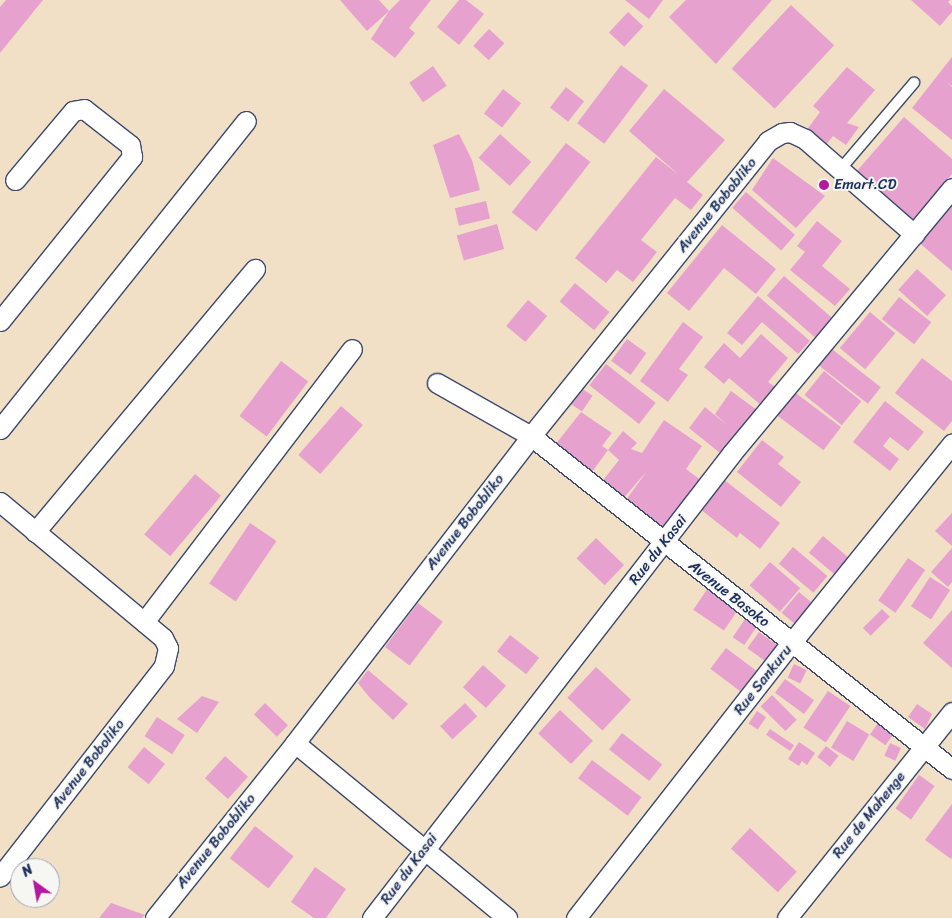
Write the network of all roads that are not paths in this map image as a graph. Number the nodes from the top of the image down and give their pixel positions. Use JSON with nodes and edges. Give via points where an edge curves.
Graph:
{"nodes":[{"id":1,"x":914,"y":82,"type":"dead end"},
{"id":2,"x":246,"y":122,"type":"dead end"},
{"id":3,"x":839,"y":171,"type":"junction"},
{"id":4,"x":15,"y":180,"type":"dead end"},
{"id":5,"x":952,"y":188,"type":"edge"},
{"id":6,"x":914,"y":234,"type":"junction"},
{"id":7,"x":256,"y":270,"type":"dead end"},
{"id":8,"x":0,"y":321,"type":"edge"},
{"id":9,"x":352,"y":350,"type":"dead end"},
{"id":10,"x":437,"y":383,"type":"dead end"},
{"id":11,"x":0,"y":429,"type":"edge"},
{"id":12,"x":531,"y":436,"type":"junction"},
{"id":13,"x":952,"y":444,"type":"edge"},
{"id":14,"x":0,"y":502,"type":"edge"},
{"id":15,"x":36,"y":532,"type":"junction"},
{"id":16,"x":664,"y":543,"type":"junction"},
{"id":17,"x":144,"y":622,"type":"junction"},
{"id":18,"x":792,"y":642,"type":"junction"},
{"id":19,"x":952,"y":712,"type":"edge"},
{"id":20,"x":295,"y":743,"type":"junction"},
{"id":21,"x":924,"y":747,"type":"junction"},
{"id":22,"x":952,"y":769,"type":"edge"},
{"id":23,"x":424,"y":849,"type":"junction"},
{"id":24,"x":0,"y":877,"type":"edge"},
{"id":25,"x":155,"y":918,"type":"edge"},
{"id":26,"x":372,"y":918,"type":"edge"},
{"id":27,"x":507,"y":918,"type":"edge"},
{"id":28,"x":576,"y":918,"type":"edge"},
{"id":29,"x":787,"y":918,"type":"edge"}],
"edges":[{"from":1,"to":3,"type":"lane"},
{"from":2,"to":11,"type":"street"},
{"from":3,"to":6,"type":"street"},
{"from":3,"to":12,"type":"street","name":"Avenue Bobobliko","via":[[805,139],[790,132],[768,141]]},
{"from":4,"to":8,"type":"street","via":[[73,110],[84,109],[130,145],[132,157]]},
{"from":5,"to":6,"type":"street","name":"Rue du Kasai"},
{"from":6,"to":16,"type":"street","name":"Rue du Kasai","via":[[738,446]]},
{"from":7,"to":15,"type":"street"},
{"from":9,"to":17,"type":"street"},
{"from":10,"to":12,"type":"street","name":"Avenue Basoko"},
{"from":12,"to":16,"type":"street","name":"Avenue Basoko"},
{"from":12,"to":20,"type":"street","name":"Avenue Bobobliko"},
{"from":13,"to":18,"type":"street","name":"Rue Sankuru"},
{"from":14,"to":15,"type":"street"},
{"from":15,"to":17,"type":"street"},
{"from":16,"to":18,"type":"street","name":"Avenue Basoko"},
{"from":16,"to":23,"type":"street","name":"Rue du Kasai"},
{"from":17,"to":24,"type":"street","name":"Avenue Boboliko","via":[[163,638],[168,648],[164,666]]},
{"from":18,"to":21,"type":"street","name":"Avenue Basoko"},
{"from":18,"to":28,"type":"street","name":"Rue Sankuru"},
{"from":19,"to":21,"type":"street","name":"Rue de Mahenge"},
{"from":20,"to":23,"type":"street"},
{"from":20,"to":25,"type":"street","name":"Avenue Bobobliko"},
{"from":21,"to":22,"type":"street","name":"Avenue Basoko"},
{"from":21,"to":29,"type":"street","name":"Rue de Mahenge"},
{"from":23,"to":26,"type":"street","name":"Rue du Kasai"},
{"from":23,"to":27,"type":"street"}]}
